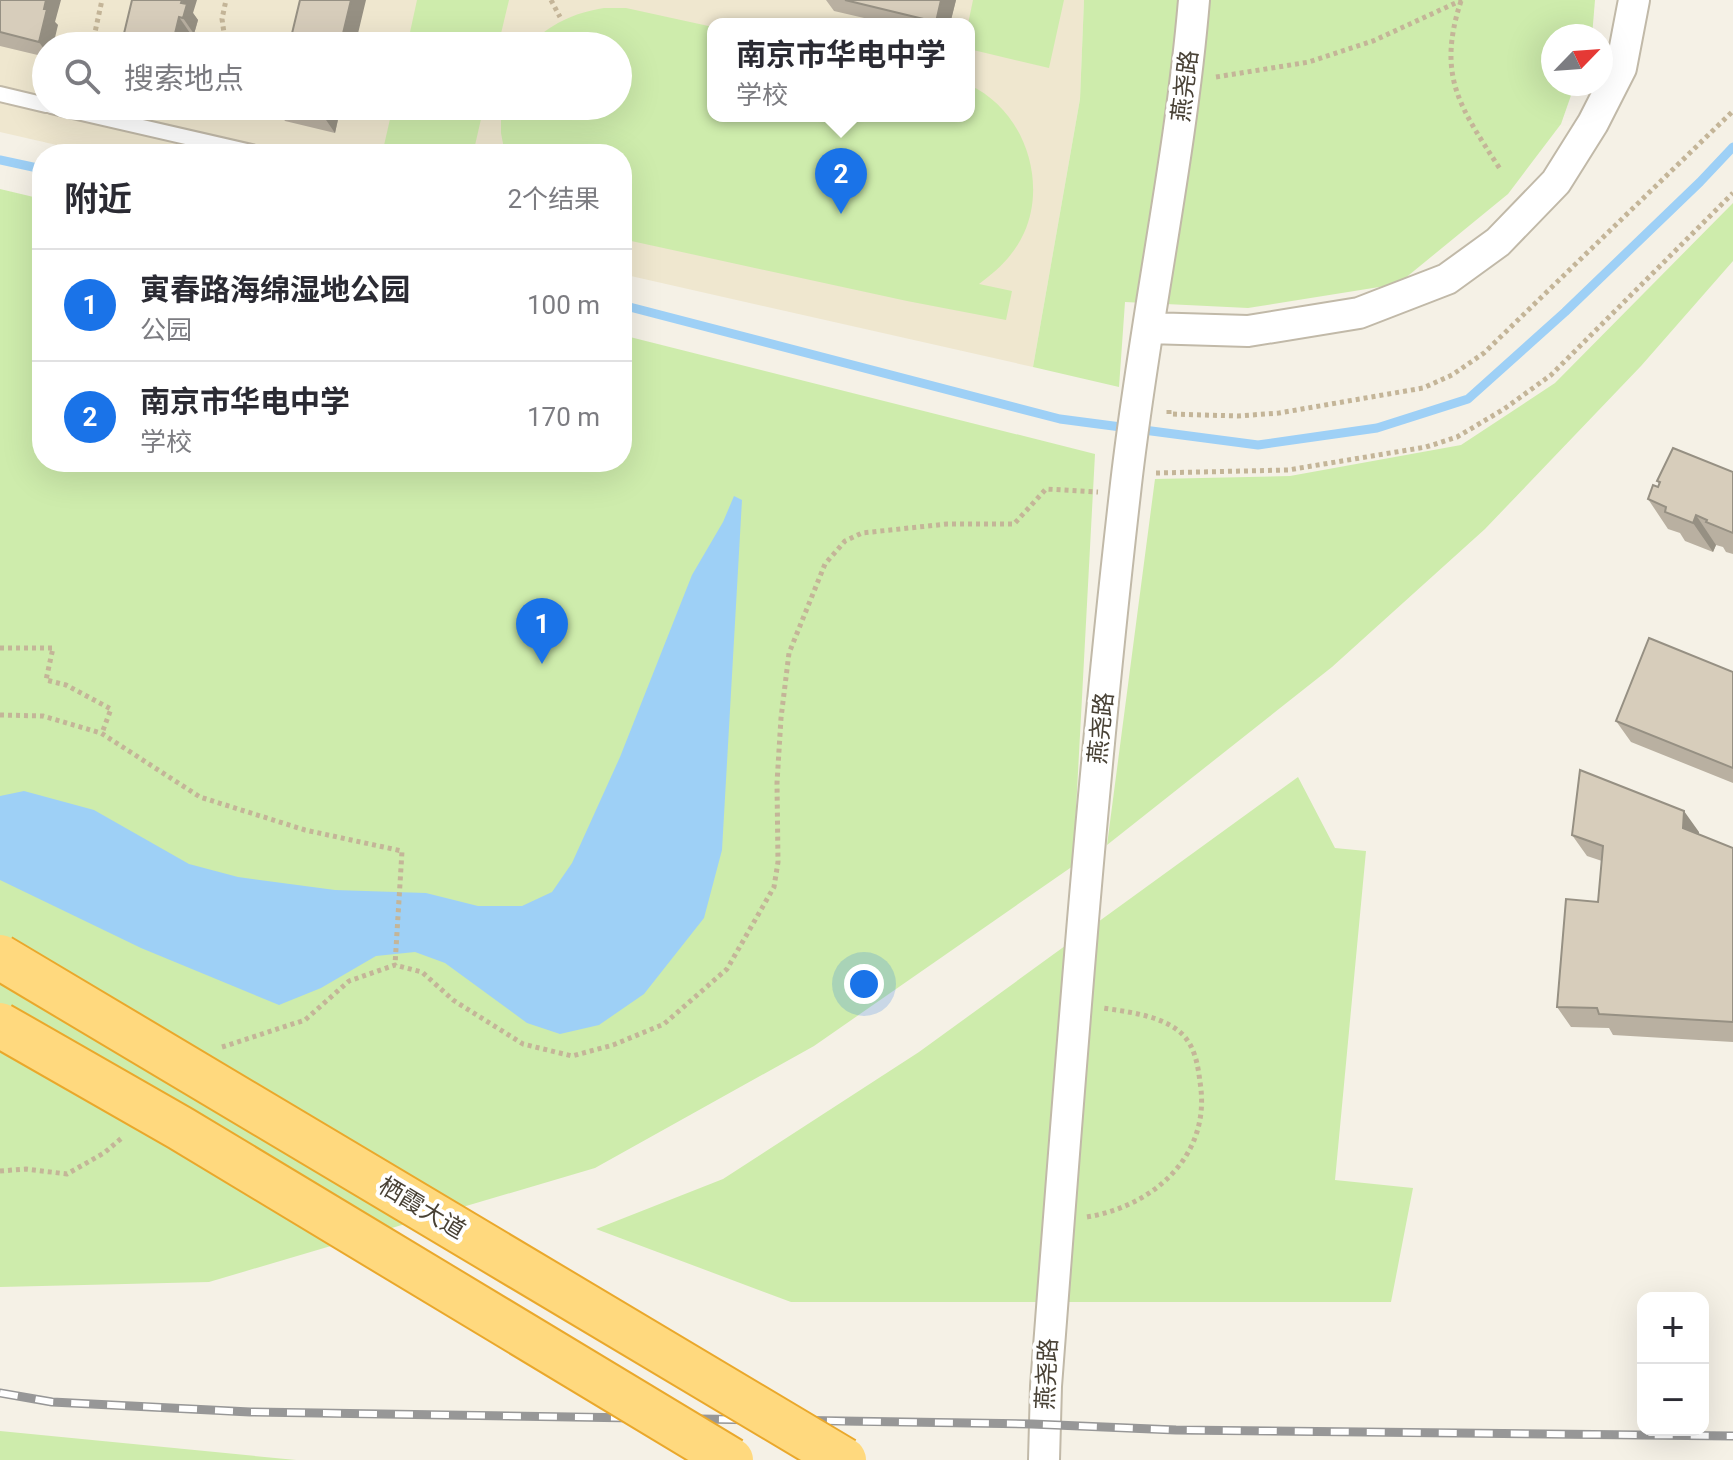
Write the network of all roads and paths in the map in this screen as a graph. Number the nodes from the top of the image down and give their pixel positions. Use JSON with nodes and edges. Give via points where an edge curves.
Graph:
{"nodes":[{"id":1,"x":102,"y":0,"type":"edge"},
{"id":2,"x":226,"y":0,"type":"edge"},
{"id":3,"x":551,"y":0,"type":"edge"},
{"id":4,"x":1194,"y":0,"type":"edge"},
{"id":5,"x":1634,"y":0,"type":"edge"},
{"id":6,"x":560,"y":17,"type":"dead end"},
{"id":7,"x":95,"y":32,"type":"edge"},
{"id":8,"x":223,"y":32,"type":"edge"},
{"id":9,"x":1187,"y":79,"type":"junction"},
{"id":10,"x":0,"y":94,"type":"edge"},
{"id":11,"x":32,"y":101,"type":"edge"},
{"id":12,"x":1733,"y":111,"type":"edge"},
{"id":13,"x":113,"y":120,"type":"edge"},
{"id":14,"x":217,"y":144,"type":"edge"},
{"id":15,"x":1500,"y":169,"type":"dead end"},
{"id":16,"x":1733,"y":193,"type":"edge"},
{"id":17,"x":1148,"y":328,"type":"junction"},
{"id":18,"x":1170,"y":400,"type":"dead end"},
{"id":19,"x":1125,"y":494,"type":"junction"},
{"id":20,"x":0,"y":648,"type":"edge"},
{"id":21,"x":0,"y":715,"type":"edge"},
{"id":22,"x":101,"y":733,"type":"junction"},
{"id":23,"x":0,"y":957,"type":"edge"},
{"id":24,"x":395,"y":965,"type":"junction"},
{"id":25,"x":1102,"y":1008,"type":"dead end"},
{"id":26,"x":0,"y":1025,"type":"edge"},
{"id":27,"x":211,"y":1057,"type":"dead end"},
{"id":28,"x":128,"y":1132,"type":"dead end"},
{"id":29,"x":0,"y":1171,"type":"edge"},
{"id":30,"x":1059,"y":1221,"type":"junction"},
{"id":31,"x":731,"y":1460,"type":"edge"},
{"id":32,"x":844,"y":1460,"type":"edge"},
{"id":33,"x":1044,"y":1460,"type":"edge"}],
"edges":[{"from":1,"to":7,"type":"path"},
{"from":2,"to":8,"type":"path"},
{"from":3,"to":6,"type":"path"},
{"from":4,"to":9,"type":"street","name":"燕尧路"},
{"from":5,"to":17,"type":"street","via":[[1621,68],[1556,182],[1498,242],[1447,279],[1359,313],[1248,331]]},
{"from":9,"to":15,"type":"path","via":[[1309,62],[1373,41],[1462,0],[1454,24],[1452,75],[1464,113]]},
{"from":9,"to":17,"type":"street","name":"燕尧路"},
{"from":10,"to":11,"type":"lane"},
{"from":12,"to":18,"type":"path","via":[[1484,353],[1452,375],[1423,388],[1279,413],[1169,414]]},
{"from":13,"to":14,"type":"lane"},
{"from":16,"to":19,"type":"path","via":[[1551,375],[1457,437],[1288,470],[1151,473]]},
{"from":17,"to":19,"type":"street","name":"燕尧路"},
{"from":19,"to":24,"type":"path","via":[[1046,489],[1014,524],[947,524],[862,533],[845,541],[825,564],[789,653],[774,887],[727,969],[664,1024],[572,1056],[523,1044],[453,1000],[422,972]]},
{"from":19,"to":30,"type":"street","name":"燕尧路"},
{"from":20,"to":22,"type":"path","via":[[53,648],[46,680],[111,709]]},
{"from":21,"to":22,"type":"path","via":[[43,716]]},
{"from":22,"to":24,"type":"path","via":[[200,797],[305,830],[402,851]]},
{"from":23,"to":32,"type":"highway","name":"栖霞大道","bridge":true},
{"from":24,"to":27,"type":"path","via":[[349,981],[305,1020],[222,1047]]},
{"from":25,"to":30,"type":"path","via":[[1164,1023],[1183,1035],[1198,1065],[1198,1128],[1187,1158],[1138,1202]]},
{"from":26,"to":31,"type":"highway","bridge":true},
{"from":28,"to":29,"type":"path","via":[[67,1174]]},
{"from":30,"to":33,"type":"street","name":"燕尧路"}]}
